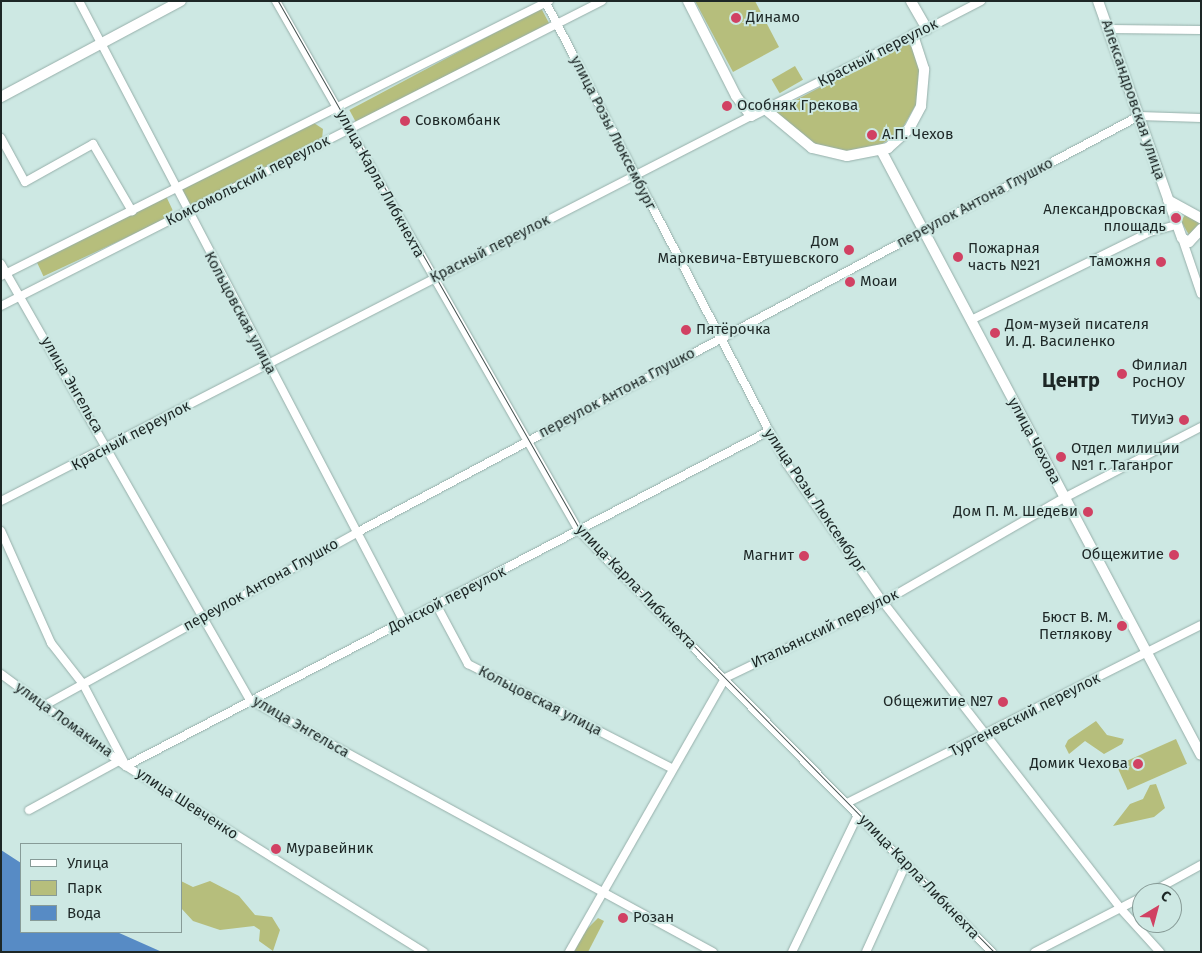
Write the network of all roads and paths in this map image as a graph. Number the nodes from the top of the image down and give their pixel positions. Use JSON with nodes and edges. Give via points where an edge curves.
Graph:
{"nodes":[{"id":1,"x":79,"y":1,"type":"edge"},
{"id":2,"x":182,"y":1,"type":"edge"},
{"id":3,"x":276,"y":1,"type":"edge"},
{"id":4,"x":602,"y":1,"type":"edge"},
{"id":5,"x":688,"y":1,"type":"edge"},
{"id":6,"x":912,"y":1,"type":"edge"},
{"id":7,"x":981,"y":1,"type":"edge"},
{"id":8,"x":1098,"y":1,"type":"edge"},
{"id":9,"x":547,"y":2,"type":"edge"},
{"id":10,"x":557,"y":24,"type":"junction"},
{"id":11,"x":926,"y":28,"type":"junction"},
{"id":12,"x":1109,"y":28,"type":"junction"},
{"id":13,"x":1201,"y":30,"type":"edge"},
{"id":14,"x":913,"y":36,"type":"junction"},
{"id":15,"x":101,"y":44,"type":"junction"},
{"id":16,"x":1,"y":97,"type":"edge"},
{"id":17,"x":337,"y":108,"type":"junction"},
{"id":18,"x":765,"y":109,"type":"junction"},
{"id":19,"x":751,"y":116,"type":"junction"},
{"id":20,"x":1139,"y":116,"type":"junction"},
{"id":21,"x":1201,"y":118,"type":"edge"},
{"id":22,"x":349,"y":130,"type":"junction"},
{"id":23,"x":1,"y":138,"type":"edge"},
{"id":24,"x":882,"y":152,"type":"junction"},
{"id":25,"x":635,"y":175,"type":"junction"},
{"id":26,"x":175,"y":189,"type":"junction"},
{"id":27,"x":1168,"y":200,"type":"junction"},
{"id":28,"x":1185,"y":210,"type":"junction"},
{"id":29,"x":132,"y":211,"type":"junction"},
{"id":30,"x":186,"y":212,"type":"junction"},
{"id":31,"x":1201,"y":218,"type":"edge"},
{"id":32,"x":1176,"y":222,"type":"junction"},
{"id":33,"x":1201,"y":229,"type":"edge"},
{"id":34,"x":922,"y":231,"type":"junction"},
{"id":35,"x":1187,"y":239,"type":"junction"},
{"id":36,"x":1,"y":264,"type":"edge"},
{"id":37,"x":4,"y":275,"type":"edge"},
{"id":38,"x":433,"y":279,"type":"junction"},
{"id":39,"x":1201,"y":294,"type":"edge"},
{"id":40,"x":20,"y":296,"type":"junction"},
{"id":41,"x":1,"y":306,"type":"edge"},
{"id":42,"x":971,"y":320,"type":"junction"},
{"id":43,"x":719,"y":339,"type":"junction"},
{"id":44,"x":267,"y":364,"type":"junction"},
{"id":45,"x":1201,"y":428,"type":"edge"},
{"id":46,"x":767,"y":432,"type":"junction"},
{"id":47,"x":528,"y":441,"type":"junction"},
{"id":48,"x":109,"y":448,"type":"junction"},
{"id":49,"x":1064,"y":498,"type":"junction"},
{"id":50,"x":1,"y":502,"type":"edge"},
{"id":51,"x":1,"y":530,"type":"edge"},
{"id":52,"x":579,"y":531,"type":"junction"},
{"id":53,"x":356,"y":532,"type":"junction"},
{"id":54,"x":883,"y":602,"type":"junction"},
{"id":55,"x":437,"y":606,"type":"junction"},
{"id":56,"x":203,"y":615,"type":"junction"},
{"id":57,"x":404,"y":622,"type":"junction"},
{"id":58,"x":1201,"y":625,"type":"edge"},
{"id":59,"x":1146,"y":653,"type":"junction"},
{"id":60,"x":1,"y":674,"type":"edge"},
{"id":61,"x":725,"y":678,"type":"junction"},
{"id":62,"x":83,"y":684,"type":"junction"},
{"id":63,"x":250,"y":700,"type":"junction"},
{"id":64,"x":45,"y":706,"type":"junction"},
{"id":65,"x":987,"y":735,"type":"junction"},
{"id":66,"x":1201,"y":756,"type":"edge"},
{"id":67,"x":123,"y":763,"type":"junction"},
{"id":68,"x":671,"y":768,"type":"junction"},
{"id":69,"x":847,"y":803,"type":"junction"},
{"id":70,"x":29,"y":810,"type":"dead end"},
{"id":71,"x":858,"y":815,"type":"junction"},
{"id":72,"x":906,"y":864,"type":"junction"},
{"id":73,"x":1201,"y":866,"type":"edge"},
{"id":74,"x":1169,"y":883,"type":"edge"},
{"id":75,"x":604,"y":891,"type":"junction"},
{"id":76,"x":1132,"y":903,"type":"edge"},
{"id":77,"x":1121,"y":909,"type":"junction"},
{"id":78,"x":424,"y":952,"type":"edge"},
{"id":79,"x":570,"y":952,"type":"edge"},
{"id":80,"x":713,"y":952,"type":"edge"},
{"id":81,"x":792,"y":952,"type":"edge"},
{"id":82,"x":866,"y":952,"type":"edge"},
{"id":83,"x":992,"y":952,"type":"edge"},
{"id":84,"x":1035,"y":952,"type":"edge"},
{"id":85,"x":1160,"y":952,"type":"edge"}],
"edges":[{"from":1,"to":15,"type":"street","name":"Кольцовская улица"},
{"from":2,"to":15,"type":"main road"},
{"from":3,"to":17,"type":"street","name":"улица Карла Либкнехта"},
{"from":4,"to":10,"type":"street","name":"Комсомольский переулок"},
{"from":5,"to":19,"type":"main road","via":[[736,96]]},
{"from":6,"to":11,"type":"main road"},
{"from":7,"to":11,"type":"street","name":"Красный переулок"},
{"from":8,"to":12,"type":"main road","name":"Александровская улица"},
{"from":9,"to":10,"type":"street","name":"улица Розы Люксембург"},
{"from":9,"to":17,"type":"street","name":"Комсомольский переулок"},
{"from":10,"to":22,"type":"street","name":"Комсомольский переулок"},
{"from":10,"to":25,"type":"street","name":"улица Розы Люксембург"},
{"from":11,"to":14,"type":"main road","name":"Красный переулок"},
{"from":12,"to":13,"type":"street"},
{"from":12,"to":20,"type":"main road","name":"Александровская улица"},
{"from":14,"to":18,"type":"street","name":"Красный переулок"},
{"from":14,"to":24,"type":"main road","via":[[924,69],[921,106],[909,129]]},
{"from":15,"to":16,"type":"main road"},
{"from":15,"to":26,"type":"street","name":"Кольцовская улица"},
{"from":17,"to":22,"type":"street","name":"улица Карла Либкнехта"},
{"from":17,"to":26,"type":"street","name":"Комсомольский переулок"},
{"from":18,"to":19,"type":"main road","name":"Красный переулок"},
{"from":18,"to":24,"type":"main road","via":[[796,137],[823,152],[847,156]]},
{"from":19,"to":25,"type":"street","name":"Красный переулок"},
{"from":20,"to":21,"type":"street","name":"переулок Антона Глушко"},
{"from":20,"to":27,"type":"main road","name":"Александровская улица"},
{"from":20,"to":34,"type":"street","name":"переулок Антона Глушко"},
{"from":22,"to":30,"type":"street","name":"Комсомольский переулок"},
{"from":22,"to":38,"type":"street","name":"улица Карла Либкнехта"},
{"from":23,"to":29,"type":"street","via":[[25,182],[93,144]]},
{"from":24,"to":34,"type":"main road","name":"улица Чехова"},
{"from":25,"to":38,"type":"street","name":"Красный переулок"},
{"from":25,"to":43,"type":"street","name":"улица Розы Люксембург"},
{"from":26,"to":29,"type":"street","name":"Комсомольский переулок"},
{"from":26,"to":30,"type":"street","name":"Кольцовская улица"},
{"from":27,"to":28,"type":"main road","name":"Александровская улица"},
{"from":27,"to":32,"type":"main road","name":"Александровская улица"},
{"from":28,"to":31,"type":"main road"},
{"from":28,"to":32,"type":"main road"},
{"from":29,"to":37,"type":"street","name":"Комсомольский переулок"},
{"from":30,"to":40,"type":"street","name":"Комсомольский переулок"},
{"from":30,"to":44,"type":"street","name":"Кольцовская улица"},
{"from":32,"to":35,"type":"main road"},
{"from":32,"to":42,"type":"street"},
{"from":33,"to":35,"type":"main road"},
{"from":34,"to":42,"type":"main road","name":"улица Чехова"},
{"from":34,"to":43,"type":"street","name":"переулок Антона Глушко"},
{"from":35,"to":39,"type":"street","via":[[1187,252]]},
{"from":36,"to":37,"type":"street","name":"улица Энгельса"},
{"from":37,"to":40,"type":"street","name":"улица Энгельса"},
{"from":38,"to":44,"type":"street","name":"Красный переулок"},
{"from":38,"to":47,"type":"street","name":"улица Карла Либкнехта"},
{"from":40,"to":41,"type":"street","name":"Комсомольский переулок"},
{"from":40,"to":48,"type":"street","name":"улица Энгельса"},
{"from":42,"to":49,"type":"main road","name":"улица Чехова"},
{"from":43,"to":46,"type":"street","name":"улица Розы Люксембург"},
{"from":43,"to":47,"type":"street","name":"переулок Антона Глушко"},
{"from":44,"to":48,"type":"street","name":"Красный переулок"},
{"from":44,"to":53,"type":"street","name":"Кольцовская улица"},
{"from":45,"to":49,"type":"street","name":"Итальянский переулок"},
{"from":46,"to":52,"type":"street","name":"Донской переулок"},
{"from":46,"to":54,"type":"street","name":"улица Розы Люксембург"},
{"from":47,"to":52,"type":"street","name":"улица Карла Либкнехта"},
{"from":47,"to":53,"type":"street","name":"переулок Антона Глушко"},
{"from":48,"to":50,"type":"street","name":"Красный переулок"},
{"from":48,"to":56,"type":"street","name":"улица Энгельса"},
{"from":49,"to":54,"type":"street","name":"Итальянский переулок"},
{"from":49,"to":59,"type":"main road","name":"улица Чехова"},
{"from":51,"to":62,"type":"street","name":"улица Шевченко","via":[[51,643]]},
{"from":52,"to":55,"type":"street","name":"Донской переулок"},
{"from":52,"to":61,"type":"street","name":"улица Карла Либкнехта"},
{"from":53,"to":56,"type":"street","name":"переулок Антона Глушко"},
{"from":53,"to":57,"type":"street","name":"Кольцовская улица"},
{"from":54,"to":61,"type":"street","name":"Итальянский переулок"},
{"from":54,"to":65,"type":"street","name":"улица Розы Люксембург"},
{"from":55,"to":57,"type":"street","name":"Донской переулок"},
{"from":55,"to":68,"type":"street","name":"Кольцовская улица","via":[[468,664]]},
{"from":56,"to":62,"type":"street","name":"переулок Антона Глушко"},
{"from":56,"to":63,"type":"street","name":"улица Энгельса","via":[[236,682]]},
{"from":57,"to":63,"type":"street","name":"Донской переулок"},
{"from":58,"to":59,"type":"street","name":"Тургеневский переулок"},
{"from":59,"to":65,"type":"street","name":"Тургеневский переулок"},
{"from":59,"to":66,"type":"main road","name":"улица Чехова"},
{"from":60,"to":64,"type":"street","name":"улица Ломакина"},
{"from":61,"to":68,"type":"street"},
{"from":61,"to":69,"type":"street","name":"улица Карла Либкнехта"},
{"from":62,"to":64,"type":"street","name":"переулок Антона Глушко"},
{"from":62,"to":67,"type":"street","name":"улица Шевченко"},
{"from":63,"to":67,"type":"street","name":"Донской переулок"},
{"from":63,"to":75,"type":"street","name":"улица Энгельса"},
{"from":64,"to":67,"type":"street","name":"улица Ломакина"},
{"from":65,"to":69,"type":"street","name":"Тургеневский переулок"},
{"from":65,"to":77,"type":"street","name":"улица Розы Люксембург"},
{"from":67,"to":70,"type":"street","name":"Донской переулок"},
{"from":67,"to":78,"type":"street","name":"улица Шевченко"},
{"from":68,"to":75,"type":"street"},
{"from":69,"to":71,"type":"street","name":"улица Карла Либкнехта"},
{"from":71,"to":72,"type":"street","name":"улица Карла Либкнехта"},
{"from":71,"to":81,"type":"street"},
{"from":72,"to":82,"type":"street"},
{"from":72,"to":83,"type":"street","name":"улица Карла Либкнехта"},
{"from":73,"to":74,"type":"street"},
{"from":75,"to":79,"type":"street"},
{"from":75,"to":80,"type":"street","name":"улица Энгельса"},
{"from":76,"to":77,"type":"street"},
{"from":77,"to":84,"type":"street"},
{"from":77,"to":85,"type":"street","name":"улица Розы Люксембург"}]}
